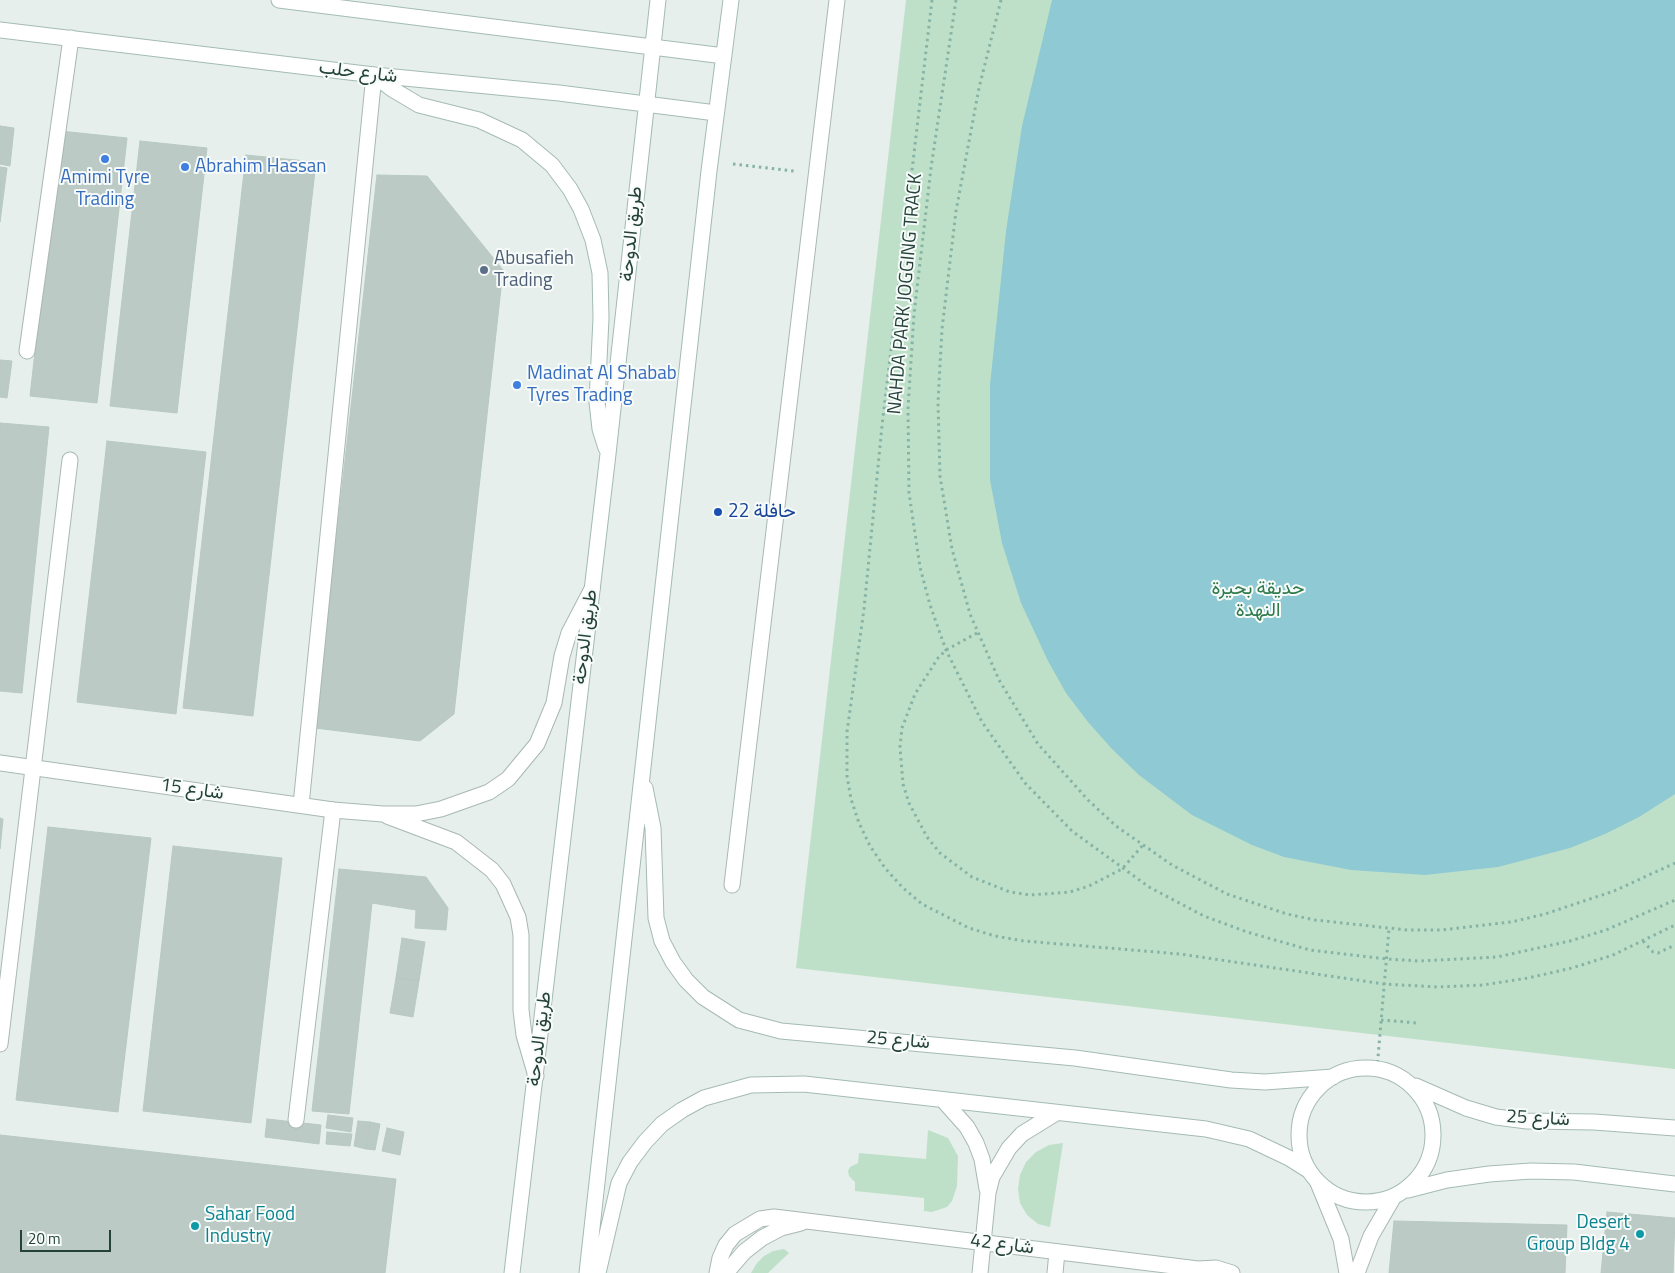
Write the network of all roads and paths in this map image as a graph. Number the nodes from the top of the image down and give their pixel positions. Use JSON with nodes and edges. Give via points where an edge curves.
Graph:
{"nodes":[{"id":1,"x":279,"y":0,"type":"edge"},
{"id":2,"x":359,"y":0,"type":"edge"},
{"id":3,"x":658,"y":0,"type":"edge"},
{"id":4,"x":731,"y":0,"type":"edge"},
{"id":5,"x":837,"y":0,"type":"edge"},
{"id":6,"x":932,"y":0,"type":"edge"},
{"id":7,"x":956,"y":0,"type":"edge"},
{"id":8,"x":1001,"y":0,"type":"edge"},
{"id":9,"x":332,"y":6,"type":"junction"},
{"id":10,"x":0,"y":30,"type":"edge"},
{"id":11,"x":71,"y":38,"type":"junction"},
{"id":12,"x":654,"y":47,"type":"junction"},
{"id":13,"x":724,"y":56,"type":"junction"},
{"id":14,"x":374,"y":75,"type":"junction"},
{"id":15,"x":646,"y":104,"type":"junction"},
{"id":16,"x":716,"y":113,"type":"junction"},
{"id":17,"x":710,"y":161,"type":"junction"},
{"id":18,"x":816,"y":174,"type":"junction"},
{"id":19,"x":27,"y":351,"type":"dead end"},
{"id":20,"x":608,"y":454,"type":"junction"},
{"id":21,"x":70,"y":460,"type":"dead end"},
{"id":22,"x":592,"y":589,"type":"junction"},
{"id":23,"x":977,"y":633,"type":"junction"},
{"id":24,"x":946,"y":650,"type":"junction"},
{"id":25,"x":0,"y":763,"type":"edge"},
{"id":26,"x":33,"y":767,"type":"junction"},
{"id":27,"x":642,"y":778,"type":"junction"},
{"id":28,"x":301,"y":805,"type":"junction"},
{"id":29,"x":333,"y":810,"type":"junction"},
{"id":30,"x":383,"y":814,"type":"junction"},
{"id":31,"x":1143,"y":846,"type":"junction"},
{"id":32,"x":1675,"y":863,"type":"edge"},
{"id":33,"x":1122,"y":869,"type":"junction"},
{"id":34,"x":732,"y":885,"type":"dead end"},
{"id":35,"x":1675,"y":900,"type":"edge"},
{"id":36,"x":1675,"y":925,"type":"edge"},
{"id":37,"x":1389,"y":928,"type":"junction"},
{"id":38,"x":1643,"y":942,"type":"junction"},
{"id":39,"x":1675,"y":945,"type":"edge"},
{"id":40,"x":1387,"y":959,"type":"junction"},
{"id":41,"x":1384,"y":984,"type":"junction"},
{"id":42,"x":1381,"y":1020,"type":"junction"},
{"id":43,"x":1417,"y":1023,"type":"dead end"},
{"id":44,"x":0,"y":1044,"type":"edge"},
{"id":45,"x":1377,"y":1069,"type":"junction"},
{"id":46,"x":536,"y":1076,"type":"junction"},
{"id":47,"x":1333,"y":1077,"type":"junction"},
{"id":48,"x":1408,"y":1082,"type":"junction"},
{"id":49,"x":943,"y":1100,"type":"junction"},
{"id":50,"x":1056,"y":1113,"type":"junction"},
{"id":51,"x":296,"y":1120,"type":"dead end"},
{"id":52,"x":1675,"y":1128,"type":"edge"},
{"id":53,"x":1308,"y":1170,"type":"junction"},
{"id":54,"x":1318,"y":1183,"type":"junction"},
{"id":55,"x":1675,"y":1184,"type":"edge"},
{"id":56,"x":988,"y":1193,"type":"junction"},
{"id":57,"x":1400,"y":1194,"type":"junction"},
{"id":58,"x":805,"y":1222,"type":"junction"},
{"id":59,"x":982,"y":1243,"type":"junction"},
{"id":60,"x":1058,"y":1252,"type":"junction"},
{"id":61,"x":1202,"y":1271,"type":"edge"},
{"id":62,"x":512,"y":1273,"type":"edge"},
{"id":63,"x":587,"y":1273,"type":"edge"},
{"id":64,"x":598,"y":1273,"type":"edge"},
{"id":65,"x":717,"y":1273,"type":"edge"},
{"id":66,"x":726,"y":1273,"type":"edge"},
{"id":67,"x":980,"y":1273,"type":"edge"},
{"id":68,"x":1055,"y":1273,"type":"edge"},
{"id":69,"x":1232,"y":1273,"type":"edge"},
{"id":70,"x":1347,"y":1273,"type":"edge"},
{"id":71,"x":1357,"y":1273,"type":"edge"}],
"edges":[{"from":1,"to":9,"type":"street"},
{"from":2,"to":9,"type":"street"},
{"from":3,"to":12,"type":"street","name":"طريق الدوحة"},
{"from":4,"to":13,"type":"street"},
{"from":5,"to":18,"type":"street"},
{"from":6,"to":41,"type":"path","via":[[863,619],[847,732],[847,776],[859,823],[870,846],[902,887],[922,904],[968,928],[1024,941],[1180,954]]},
{"from":7,"to":24,"type":"path","name":"NAHDA PARK JOGGING TRACK","via":[[919,266],[907,432],[915,541],[930,605]]},
{"from":8,"to":23,"type":"path","name":"NAHDA PARK JOGGING TRACK","via":[[979,88],[956,211],[942,329],[938,402],[944,513],[959,579]]},
{"from":9,"to":12,"type":"street"},
{"from":10,"to":11,"type":"street","name":"شارع حلب"},
{"from":11,"to":14,"type":"street","name":"شارع حلب"},
{"from":11,"to":19,"type":"street"},
{"from":12,"to":13,"type":"street"},
{"from":12,"to":15,"type":"street","name":"طريق الدوحة"},
{"from":13,"to":16,"type":"street"},
{"from":14,"to":15,"type":"street","name":"شارع حلب"},
{"from":14,"to":20,"type":"street","via":[[419,105],[479,120],[522,140],[552,165],[570,190],[593,240],[600,273],[597,402],[600,429]]},
{"from":14,"to":28,"type":"street"},
{"from":15,"to":16,"type":"street","name":"شارع حلب"},
{"from":15,"to":20,"type":"street","name":"طريق الدوحة"},
{"from":16,"to":17,"type":"street"},
{"from":17,"to":18,"type":"path"},
{"from":17,"to":27,"type":"street"},
{"from":18,"to":34,"type":"street"},
{"from":20,"to":22,"type":"street","name":"طريق الدوحة"},
{"from":21,"to":26,"type":"street"},
{"from":22,"to":30,"type":"street","name":"شارع 15","via":[[570,633],[547,724],[524,763],[489,792],[466,802],[416,814]]},
{"from":22,"to":46,"type":"street","name":"طريق الدوحة"},
{"from":23,"to":24,"type":"path"},
{"from":23,"to":31,"type":"path","name":"NAHDA PARK JOGGING TRACK","via":[[998,680],[1038,744],[1088,800]]},
{"from":24,"to":33,"type":"path","name":"NAHDA PARK JOGGING TRACK","via":[[982,722],[1015,770],[1072,831]]},
{"from":24,"to":33,"type":"path","via":[[915,694],[902,728],[900,747],[909,803],[927,837],[940,853],[972,877],[1010,892],[1070,892]]},
{"from":25,"to":26,"type":"street","name":"شارع 15"},
{"from":26,"to":28,"type":"street","name":"شارع 15"},
{"from":26,"to":44,"type":"street"},
{"from":27,"to":47,"type":"street","name":"شارع 25","via":[[653,828],[656,918],[662,941],[672,962],[702,997],[739,1020],[781,1031],[1075,1058],[1231,1080],[1265,1082]]},
{"from":27,"to":63,"type":"street"},
{"from":28,"to":29,"type":"street","name":"شارع 15"},
{"from":29,"to":30,"type":"street","name":"شارع 15"},
{"from":29,"to":51,"type":"street"},
{"from":30,"to":46,"type":"street","name":"شارع 15","via":[[456,842],[492,870],[503,884],[518,917],[521,1010],[525,1042]]},
{"from":31,"to":33,"type":"path"},
{"from":31,"to":37,"type":"path","name":"NAHDA PARK JOGGING TRACK","via":[[1199,881],[1257,905],[1315,920]]},
{"from":32,"to":37,"type":"path","name":"NAHDA PARK JOGGING TRACK","via":[[1605,894],[1511,922],[1442,930]]},
{"from":33,"to":40,"type":"path","name":"NAHDA PARK JOGGING TRACK","via":[[1174,901],[1246,932],[1310,950]]},
{"from":35,"to":40,"type":"path","name":"NAHDA PARK JOGGING TRACK","via":[[1606,930],[1534,950],[1458,960]]},
{"from":36,"to":38,"type":"path"},
{"from":37,"to":40,"type":"path"},
{"from":38,"to":39,"type":"path","via":[[1658,953]]},
{"from":38,"to":41,"type":"path","via":[[1580,965],[1528,978],[1438,987]]},
{"from":40,"to":41,"type":"path"},
{"from":41,"to":42,"type":"path"},
{"from":42,"to":43,"type":"path"},
{"from":42,"to":45,"type":"path"},
{"from":45,"to":47,"type":"street","via":[[1354,1069]]},
{"from":45,"to":48,"type":"street"},
{"from":46,"to":62,"type":"street","name":"طريق الدوحة"},
{"from":47,"to":53,"type":"street","via":[[1313,1095],[1301,1118],[1301,1153]]},
{"from":48,"to":52,"type":"street","name":"شارع 25","via":[[1466,1108],[1496,1116],[1527,1121]]},
{"from":48,"to":57,"type":"street","via":[[1425,1102],[1434,1128],[1433,1147],[1418,1180]]},
{"from":49,"to":50,"type":"street"},
{"from":49,"to":56,"type":"street","via":[[967,1127],[976,1143]]},
{"from":49,"to":64,"type":"street","via":[[778,1083],[751,1085],[704,1098],[662,1124],[630,1162],[612,1206]]},
{"from":50,"to":53,"type":"street","via":[[1221,1132],[1270,1148]]},
{"from":50,"to":56,"type":"street","via":[[1022,1134],[1009,1148],[992,1177]]},
{"from":53,"to":54,"type":"street"},
{"from":54,"to":57,"type":"street","via":[[1346,1200],[1361,1203]]},
{"from":54,"to":70,"type":"street","via":[[1341,1239]]},
{"from":55,"to":57,"type":"street","via":[[1574,1172],[1531,1171],[1456,1179]]},
{"from":56,"to":59,"type":"street"},
{"from":57,"to":71,"type":"street","via":[[1371,1236]]},
{"from":58,"to":59,"type":"street","name":"شارع 42"},
{"from":58,"to":65,"type":"street","name":"شارع 42","via":[[774,1217],[746,1225],[726,1245]]},
{"from":58,"to":66,"type":"street","name":"شارع 42","via":[[781,1228],[762,1238],[744,1252]]},
{"from":59,"to":60,"type":"street","name":"شارع 42"},
{"from":59,"to":67,"type":"street"},
{"from":60,"to":61,"type":"street","name":"شارع 42"},
{"from":60,"to":68,"type":"street"},
{"from":61,"to":69,"type":"street","name":"شارع 42","via":[[1216,1268]]}]}
